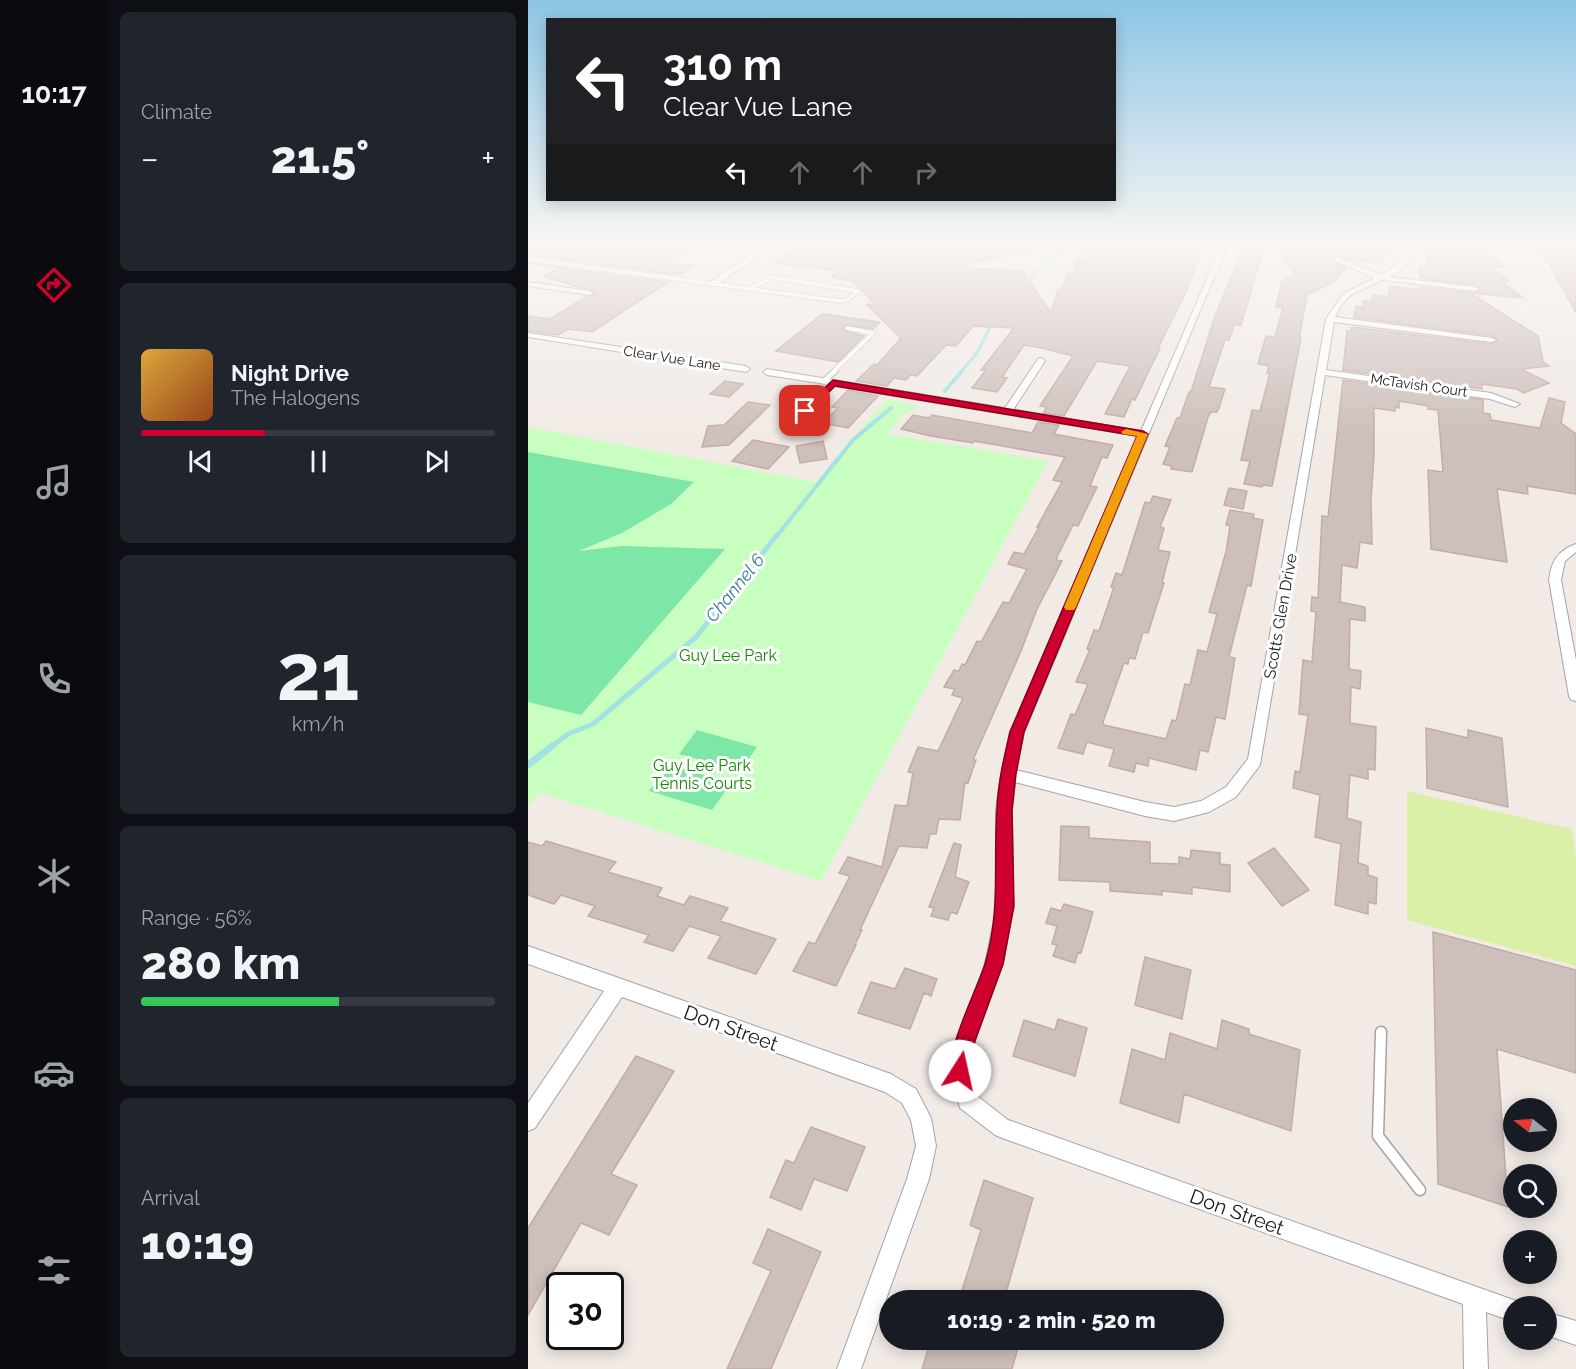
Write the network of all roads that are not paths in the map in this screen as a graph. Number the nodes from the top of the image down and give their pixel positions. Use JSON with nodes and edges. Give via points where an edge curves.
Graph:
{"nodes":[{"id":1,"x":1197,"y":308,"type":"edge"},
{"id":2,"x":1336,"y":308,"type":"edge"},
{"id":3,"x":1330,"y":319,"type":"junction"},
{"id":4,"x":847,"y":328,"type":"dead end"},
{"id":5,"x":528,"y":335,"type":"edge"},
{"id":6,"x":1492,"y":340,"type":"dead end"},
{"id":7,"x":1041,"y":361,"type":"dead end"},
{"id":8,"x":746,"y":369,"type":"dead end"},
{"id":9,"x":767,"y":372,"type":"dead end"},
{"id":10,"x":1321,"y":372,"type":"junction"},
{"id":11,"x":829,"y":382,"type":"junction"},
{"id":12,"x":1515,"y":404,"type":"dead end"},
{"id":13,"x":1007,"y":412,"type":"junction"},
{"id":14,"x":790,"y":426,"type":"dead end"},
{"id":15,"x":1143,"y":434,"type":"junction"},
{"id":16,"x":1576,"y":548,"type":"edge"},
{"id":17,"x":1576,"y":696,"type":"edge"},
{"id":18,"x":1008,"y":774,"type":"junction"},
{"id":19,"x":528,"y":955,"type":"edge"},
{"id":20,"x":618,"y":987,"type":"junction"},
{"id":21,"x":1381,"y":1032,"type":"dead end"},
{"id":22,"x":528,"y":1121,"type":"edge"},
{"id":23,"x":1420,"y":1190,"type":"dead end"},
{"id":24,"x":1474,"y":1297,"type":"junction"},
{"id":25,"x":1503,"y":1307,"type":"edge"},
{"id":26,"x":1557,"y":1327,"type":"edge"},
{"id":27,"x":1576,"y":1333,"type":"edge"},
{"id":28,"x":849,"y":1369,"type":"edge"},
{"id":29,"x":1476,"y":1369,"type":"edge"}],
"edges":[{"from":1,"to":15,"type":"street"},
{"from":2,"to":3,"type":"street","name":"Scotts Glen Drive"},
{"from":3,"to":6,"type":"street"},
{"from":3,"to":10,"type":"street","name":"Scotts Glen Drive"},
{"from":4,"to":11,"type":"lane","via":[[873,333]]},
{"from":5,"to":8,"type":"street","name":"Clear Vue Lane"},
{"from":7,"to":13,"type":"street"},
{"from":9,"to":11,"type":"street"},
{"from":10,"to":12,"type":"street","name":"McTavish Court","via":[[1491,396]]},
{"from":10,"to":18,"type":"street","name":"Scotts Glen Drive","via":[[1256,761],[1231,792],[1204,807],[1174,813]]},
{"from":11,"to":13,"type":"street"},
{"from":11,"to":14,"type":"street"},
{"from":13,"to":15,"type":"street"},
{"from":15,"to":18,"type":"street","via":[[1017,732]]},
{"from":16,"to":17,"type":"street","via":[[1562,555],[1556,565],[1555,580]]},
{"from":18,"to":24,"type":"street","name":"Don Street","via":[[1004,810],[1005,906],[994,964],[965,1041],[960,1071],[967,1101],[1002,1128]]},
{"from":19,"to":20,"type":"street","name":"Don Street"},
{"from":20,"to":22,"type":"street"},
{"from":20,"to":28,"type":"street","name":"Don Street","via":[[891,1084],[909,1096],[921,1118],[926,1146],[918,1179]]},
{"from":21,"to":23,"type":"lane","via":[[1378,1136]]},
{"from":24,"to":25,"type":"street","name":"Don Street"},
{"from":24,"to":29,"type":"street"},
{"from":26,"to":27,"type":"street"}]}
